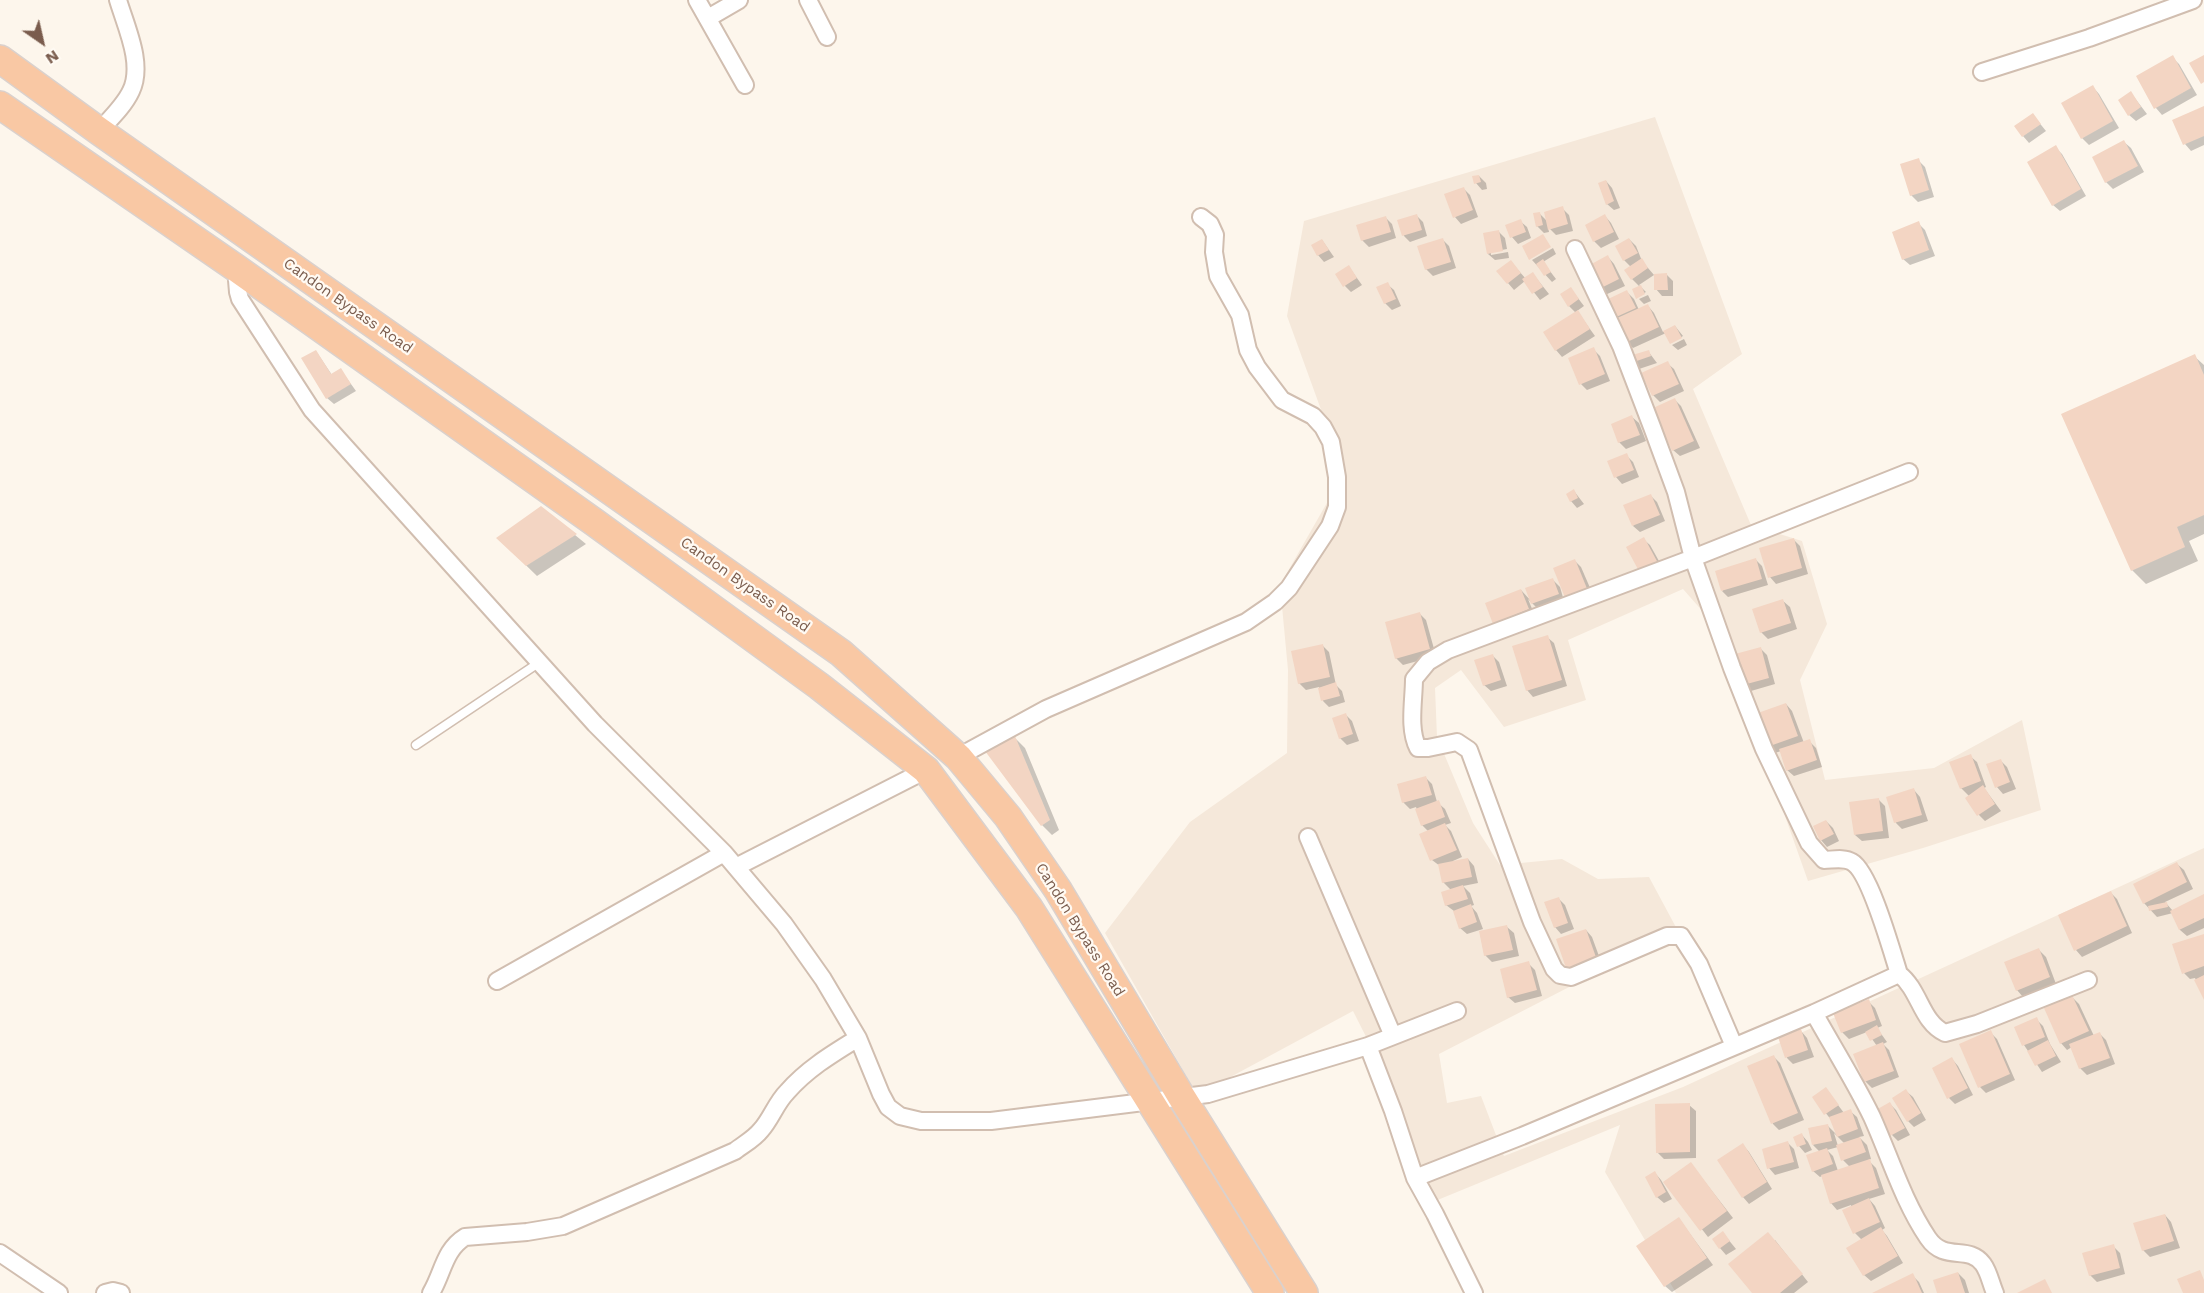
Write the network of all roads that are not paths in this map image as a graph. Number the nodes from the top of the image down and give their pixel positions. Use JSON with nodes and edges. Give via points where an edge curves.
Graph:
{"nodes":[{"id":1,"x":118,"y":0,"type":"edge"},
{"id":2,"x":698,"y":0,"type":"edge"},
{"id":3,"x":739,"y":0,"type":"edge"},
{"id":4,"x":808,"y":0,"type":"edge"},
{"id":5,"x":2193,"y":0,"type":"edge"},
{"id":6,"x":708,"y":18,"type":"junction"},
{"id":7,"x":827,"y":37,"type":"dead end"},
{"id":8,"x":0,"y":59,"type":"edge"},
{"id":9,"x":1982,"y":72,"type":"dead end"},
{"id":10,"x":745,"y":85,"type":"dead end"},
{"id":11,"x":0,"y":105,"type":"edge"},
{"id":12,"x":99,"y":131,"type":"junction"},
{"id":13,"x":1202,"y":217,"type":"dead end"},
{"id":14,"x":1575,"y":249,"type":"dead end"},
{"id":15,"x":236,"y":268,"type":"junction"},
{"id":16,"x":1909,"y":472,"type":"dead end"},
{"id":17,"x":614,"y":494,"type":"junction"},
{"id":18,"x":594,"y":522,"type":"junction"},
{"id":19,"x":1693,"y":558,"type":"junction"},
{"id":20,"x":540,"y":661,"type":"junction"},
{"id":21,"x":416,"y":745,"type":"dead end"},
{"id":22,"x":958,"y":757,"type":"junction"},
{"id":23,"x":926,"y":770,"type":"junction"},
{"id":24,"x":1308,"y":837,"type":"dead end"},
{"id":25,"x":724,"y":853,"type":"junction"},
{"id":26,"x":736,"y":867,"type":"junction"},
{"id":27,"x":1899,"y":974,"type":"junction"},
{"id":28,"x":2088,"y":980,"type":"dead end"},
{"id":29,"x":497,"y":981,"type":"dead end"},
{"id":30,"x":1457,"y":1011,"type":"dead end"},
{"id":31,"x":1814,"y":1013,"type":"junction"},
{"id":32,"x":1393,"y":1036,"type":"junction"},
{"id":33,"x":858,"y":1038,"type":"junction"},
{"id":34,"x":1368,"y":1046,"type":"junction"},
{"id":35,"x":1734,"y":1046,"type":"junction"},
{"id":36,"x":1181,"y":1096,"type":"junction"},
{"id":37,"x":1147,"y":1100,"type":"junction"},
{"id":38,"x":1415,"y":1178,"type":"junction"},
{"id":39,"x":0,"y":1253,"type":"edge"},
{"id":40,"x":59,"y":1293,"type":"edge"},
{"id":41,"x":105,"y":1293,"type":"edge"},
{"id":42,"x":121,"y":1293,"type":"edge"},
{"id":43,"x":431,"y":1293,"type":"edge"},
{"id":44,"x":1270,"y":1293,"type":"edge"},
{"id":45,"x":1304,"y":1293,"type":"edge"},
{"id":46,"x":1474,"y":1293,"type":"edge"},
{"id":47,"x":1995,"y":1293,"type":"edge"}],
"edges":[{"from":1,"to":12,"type":"street","via":[[135,63],[135,80],[123,104]]},
{"from":2,"to":6,"type":"street"},
{"from":3,"to":6,"type":"street"},
{"from":4,"to":7,"type":"street"},
{"from":5,"to":9,"type":"street"},
{"from":6,"to":10,"type":"street"},
{"from":8,"to":12,"type":"highway","name":"Candon Bypass Road"},
{"from":11,"to":15,"type":"highway"},
{"from":12,"to":17,"type":"highway","name":"Candon Bypass Road"},
{"from":13,"to":22,"type":"street","via":[[1215,235],[1218,276],[1240,315],[1248,350],[1257,367],[1282,400],[1314,416],[1331,441],[1337,507],[1330,526],[1289,588],[1254,617],[1046,709]]},
{"from":14,"to":19,"type":"street","via":[[1621,346],[1652,427],[1676,492]]},
{"from":15,"to":18,"type":"highway"},
{"from":15,"to":20,"type":"street","via":[[240,299],[312,410]]},
{"from":16,"to":19,"type":"street"},
{"from":17,"to":18,"type":"highway"},
{"from":17,"to":22,"type":"highway","name":"Candon Bypass Road","via":[[841,653]]},
{"from":18,"to":23,"type":"highway","via":[[819,686]]},
{"from":19,"to":27,"type":"street","via":[[1760,739],[1809,843],[1824,860],[1845,860],[1859,868]]},
{"from":19,"to":35,"type":"street","via":[[1448,650],[1428,662],[1414,679],[1414,736],[1419,748],[1457,742],[1469,750],[1532,922],[1560,975],[1582,974],[1667,936],[1681,936],[1699,964]]},
{"from":20,"to":21,"type":"lane"},
{"from":20,"to":25,"type":"street","via":[[595,724]]},
{"from":22,"to":36,"type":"highway","name":"Candon Bypass Road","via":[[1008,817],[1058,890]]},
{"from":23,"to":26,"type":"street"},
{"from":23,"to":37,"type":"highway","via":[[1029,908]]},
{"from":24,"to":32,"type":"street"},
{"from":25,"to":26,"type":"street"},
{"from":25,"to":29,"type":"street"},
{"from":26,"to":33,"type":"street","via":[[790,933]]},
{"from":27,"to":28,"type":"street","via":[[1913,988],[1933,1024],[1945,1033]]},
{"from":27,"to":31,"type":"street"},
{"from":30,"to":32,"type":"street"},
{"from":31,"to":35,"type":"street"},
{"from":31,"to":47,"type":"street","via":[[1870,1115],[1929,1241],[1946,1253],[1971,1254],[1978,1259]]},
{"from":32,"to":34,"type":"street"},
{"from":33,"to":37,"type":"street","via":[[888,1107],[909,1119],[991,1121]]},
{"from":33,"to":43,"type":"street","via":[[807,1072],[780,1100],[763,1128],[735,1150],[563,1226],[465,1237],[448,1253]]},
{"from":34,"to":36,"type":"street","via":[[1208,1094]]},
{"from":34,"to":38,"type":"street"},
{"from":35,"to":38,"type":"street"},
{"from":36,"to":37,"type":"street"},
{"from":36,"to":45,"type":"highway","name":"Candon Bypass Road"},
{"from":37,"to":44,"type":"highway"},
{"from":38,"to":46,"type":"street"},
{"from":39,"to":40,"type":"street"},
{"from":41,"to":42,"type":"street"}]}
